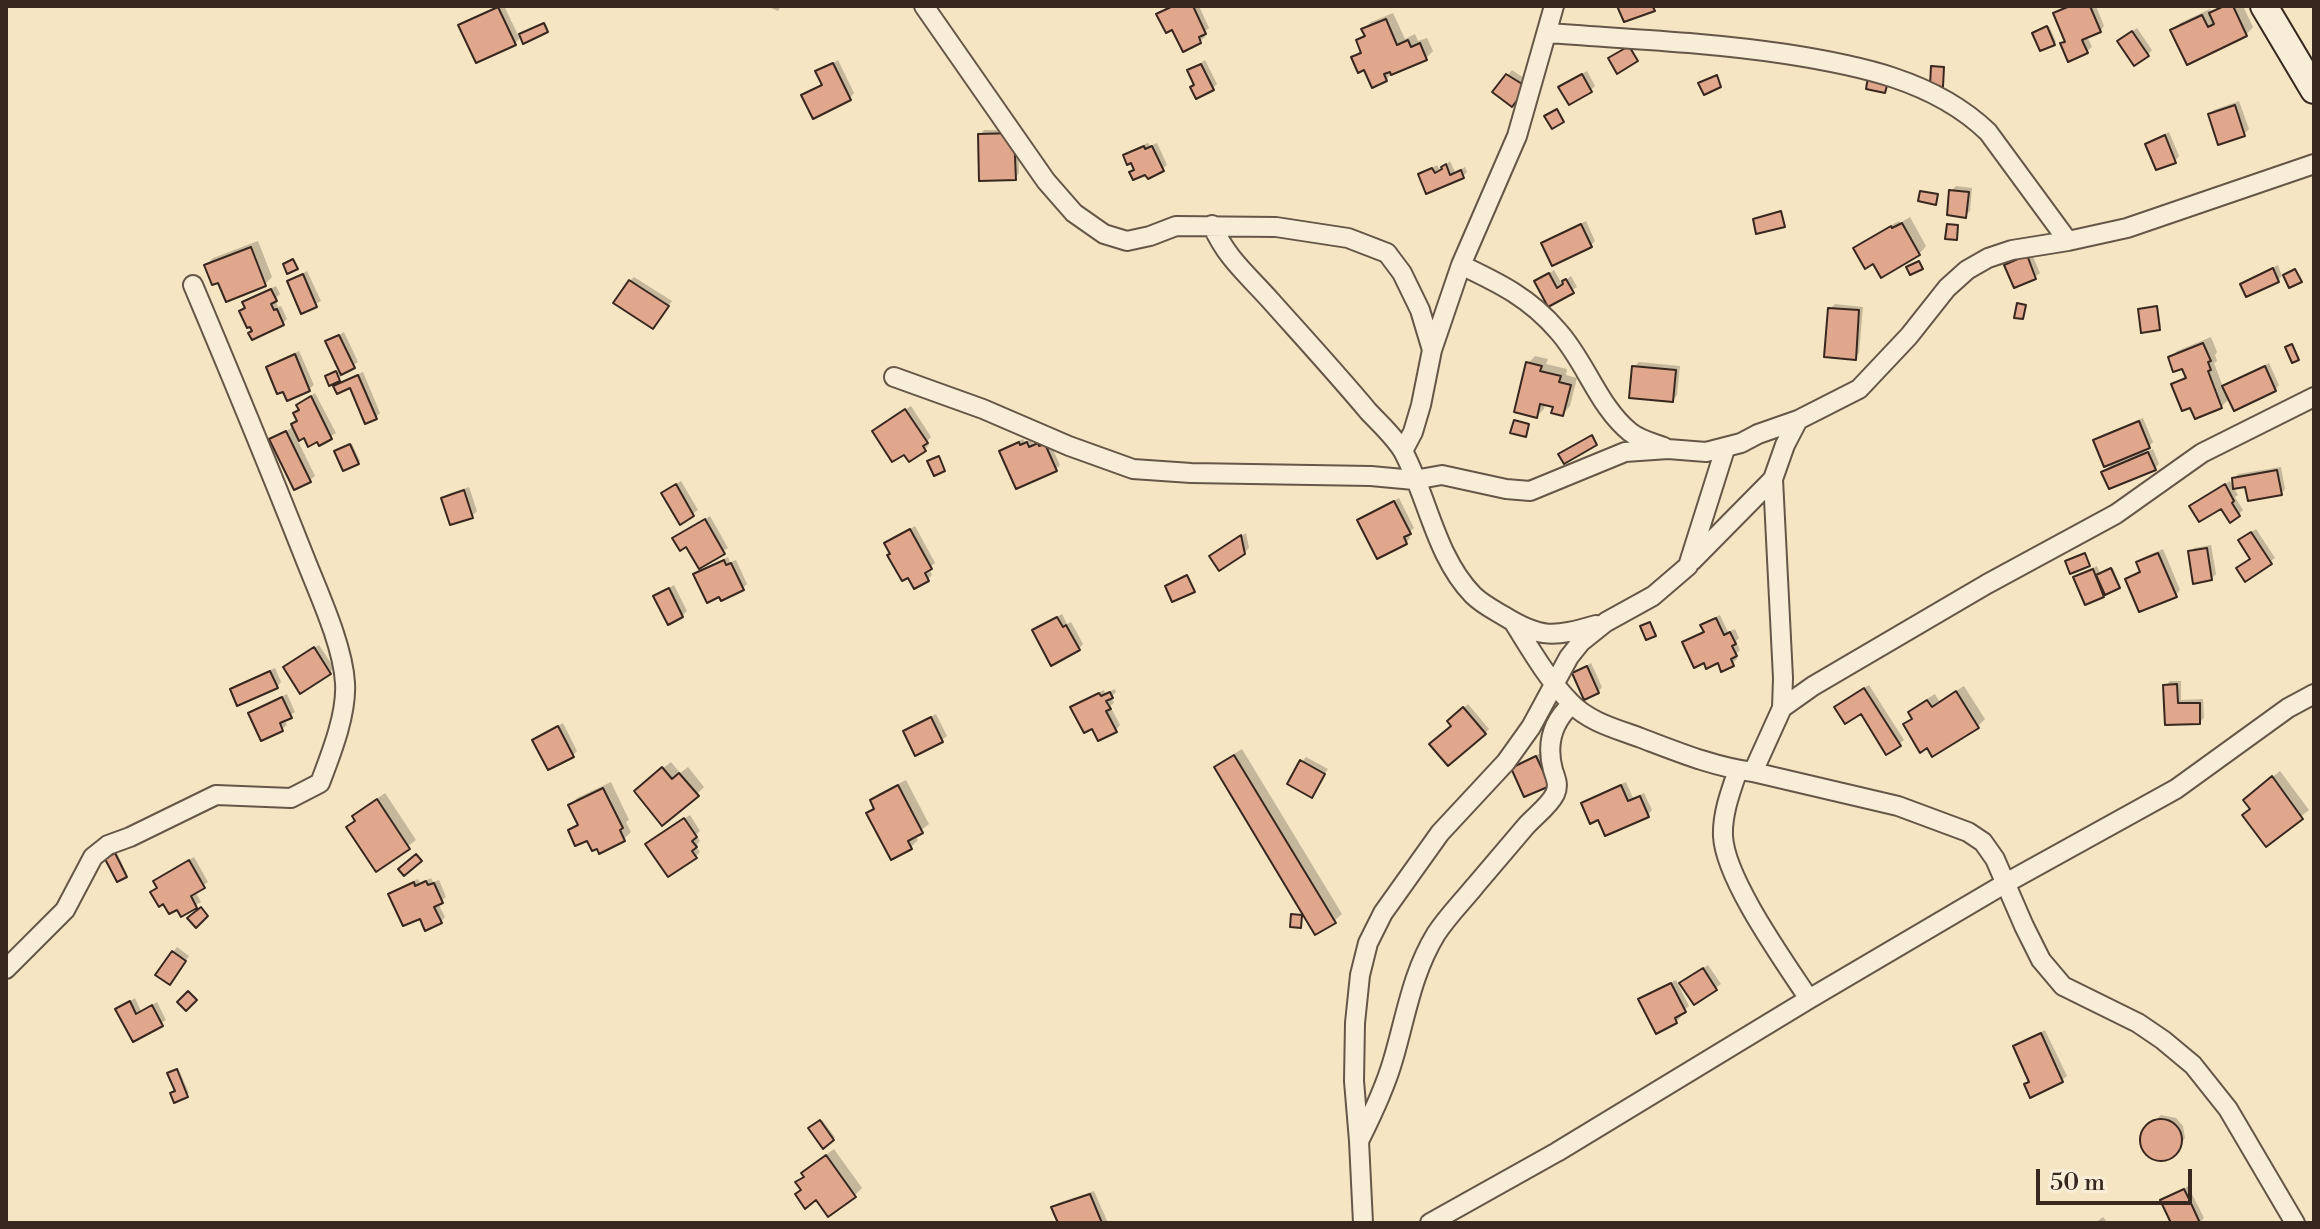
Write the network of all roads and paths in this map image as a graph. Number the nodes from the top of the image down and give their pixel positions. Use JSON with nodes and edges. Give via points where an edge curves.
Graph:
{"nodes":[{"id":1,"x":924,"y":6,"type":"edge"},
{"id":2,"x":1554,"y":6,"type":"edge"},
{"id":3,"x":2264,"y":6,"type":"edge"},
{"id":4,"x":1548,"y":33,"type":"junction"},
{"id":5,"x":2314,"y":90,"type":"edge"},
{"id":6,"x":2314,"y":164,"type":"edge"},
{"id":7,"x":1212,"y":225,"type":"junction"},
{"id":8,"x":2068,"y":241,"type":"junction"},
{"id":9,"x":1461,"y":265,"type":"junction"},
{"id":10,"x":193,"y":285,"type":"dead end"},
{"id":11,"x":1432,"y":350,"type":"junction"},
{"id":12,"x":894,"y":377,"type":"dead end"},
{"id":13,"x":2314,"y":397,"type":"edge"},
{"id":14,"x":1798,"y":420,"type":"junction"},
{"id":15,"x":1668,"y":449,"type":"junction"},
{"id":16,"x":1725,"y":449,"type":"junction"},
{"id":17,"x":1403,"y":451,"type":"junction"},
{"id":18,"x":1773,"y":479,"type":"junction"},
{"id":19,"x":1414,"y":480,"type":"junction"},
{"id":20,"x":1688,"y":566,"type":"junction"},
{"id":21,"x":1606,"y":622,"type":"junction"},
{"id":22,"x":1514,"y":623,"type":"junction"},
{"id":23,"x":1556,"y":684,"type":"junction"},
{"id":24,"x":2314,"y":694,"type":"edge"},
{"id":25,"x":1572,"y":704,"type":"junction"},
{"id":26,"x":1782,"y":708,"type":"junction"},
{"id":27,"x":1745,"y":771,"type":"junction"},
{"id":28,"x":2006,"y":883,"type":"junction"},
{"id":29,"x":6,"y":969,"type":"edge"},
{"id":30,"x":1809,"y":999,"type":"junction"},
{"id":31,"x":1359,"y":1141,"type":"junction"},
{"id":32,"x":1363,"y":1223,"type":"edge"},
{"id":33,"x":1430,"y":1223,"type":"edge"},
{"id":34,"x":2295,"y":1223,"type":"edge"}],
"edges":[{"from":1,"to":7,"type":"street","via":[[1074,213],[1104,234],[1127,241],[1176,226]]},
{"from":2,"to":4,"type":"street"},
{"from":3,"to":5,"type":"main road"},
{"from":4,"to":8,"type":"street","via":[[1745,48],[1836,62],[1898,79],[1954,105],[1980,124]]},
{"from":4,"to":9,"type":"street","via":[[1517,136]]},
{"from":6,"to":8,"type":"street","via":[[2127,228]]},
{"from":7,"to":11,"type":"street","via":[[1276,227],[1348,238],[1387,253],[1420,310]]},
{"from":7,"to":17,"type":"street","via":[[1233,262]]},
{"from":8,"to":14,"type":"street","via":[[2012,250],[1967,270],[1859,389]]},
{"from":9,"to":11,"type":"street"},
{"from":9,"to":15,"type":"street","via":[[1531,303],[1575,351],[1612,413],[1631,433]]},
{"from":10,"to":29,"type":"street","via":[[337,643],[345,683],[332,752],[320,783],[291,798],[216,795],[108,845],[93,857],[65,910]]},
{"from":11,"to":17,"type":"street","via":[[1421,405]]},
{"from":12,"to":19,"type":"street","via":[[1133,469]]},
{"from":13,"to":26,"type":"street","via":[[2202,453],[2116,514],[1987,584]]},
{"from":14,"to":16,"type":"street"},
{"from":14,"to":18,"type":"street"},
{"from":15,"to":16,"type":"street"},
{"from":15,"to":19,"type":"street","via":[[1625,452],[1530,491],[1442,475]]},
{"from":16,"to":20,"type":"street"},
{"from":17,"to":19,"type":"street"},
{"from":18,"to":20,"type":"street"},
{"from":18,"to":26,"type":"street"},
{"from":19,"to":22,"type":"street","via":[[1456,573],[1474,596]]},
{"from":20,"to":21,"type":"street","via":[[1653,596]]},
{"from":21,"to":22,"type":"street","via":[[1541,634]]},
{"from":21,"to":23,"type":"street","via":[[1581,642]]},
{"from":22,"to":23,"type":"street"},
{"from":23,"to":25,"type":"street"},
{"from":23,"to":31,"type":"street","via":[[1506,762],[1440,833],[1405,881],[1368,943],[1355,1023]]},
{"from":24,"to":28,"type":"street","via":[[2176,789]]},
{"from":25,"to":27,"type":"street","via":[[1600,723],[1683,755]]},
{"from":25,"to":31,"type":"street","via":[[1551,737],[1557,790],[1439,929],[1423,957],[1379,1102]]},
{"from":26,"to":27,"type":"street"},
{"from":27,"to":28,"type":"street","via":[[1898,806],[1968,832],[1983,842]]},
{"from":27,"to":30,"type":"street","via":[[1728,800],[1723,835],[1727,860]]},
{"from":28,"to":30,"type":"street"},
{"from":28,"to":34,"type":"street","via":[[2041,960],[2063,986],[2138,1023],[2193,1065],[2228,1109]]},
{"from":30,"to":33,"type":"street"},
{"from":31,"to":32,"type":"street"}]}
